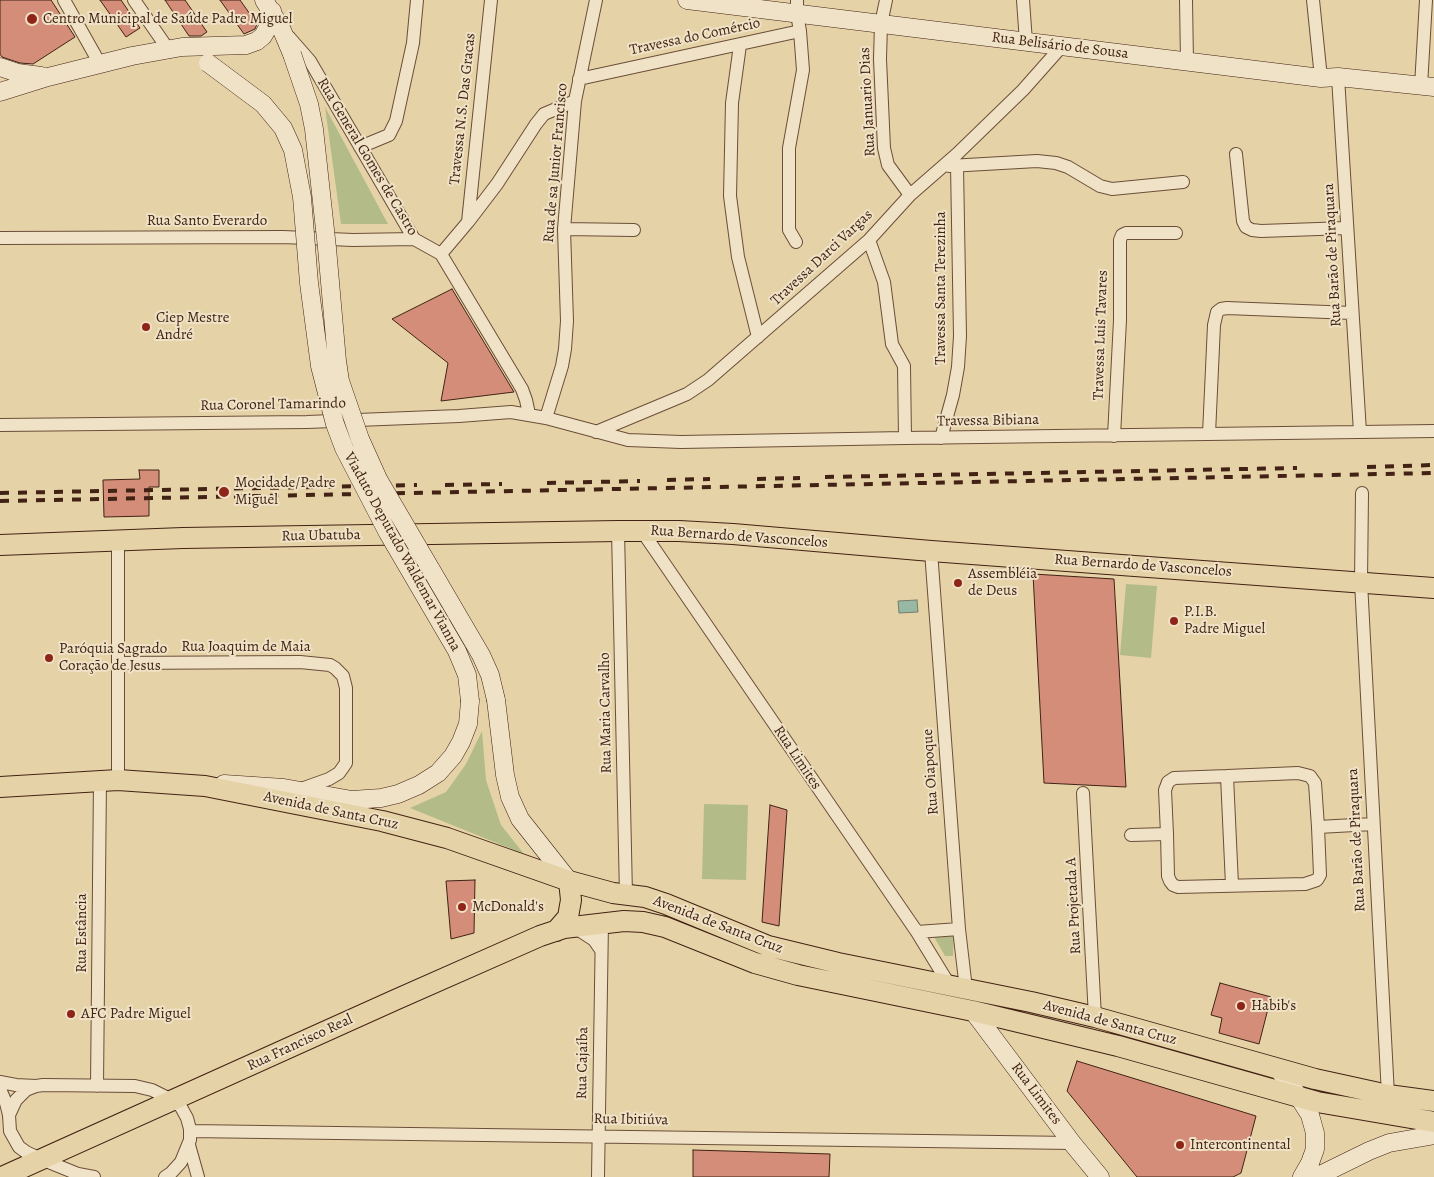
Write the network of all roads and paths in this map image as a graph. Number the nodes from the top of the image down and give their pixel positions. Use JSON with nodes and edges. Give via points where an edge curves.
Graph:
{"nodes":[{"id":1,"x":64,"y":0,"type":"edge"},
{"id":2,"x":134,"y":0,"type":"edge"},
{"id":3,"x":416,"y":0,"type":"edge"},
{"id":4,"x":491,"y":0,"type":"edge"},
{"id":5,"x":596,"y":0,"type":"edge"},
{"id":6,"x":687,"y":0,"type":"edge"},
{"id":7,"x":886,"y":0,"type":"edge"},
{"id":8,"x":1023,"y":0,"type":"edge"},
{"id":9,"x":1186,"y":0,"type":"edge"},
{"id":10,"x":1313,"y":0,"type":"edge"},
{"id":11,"x":1426,"y":0,"type":"edge"},
{"id":12,"x":268,"y":5,"type":"edge"},
{"id":13,"x":798,"y":15,"type":"edge"},
{"id":14,"x":881,"y":24,"type":"junction"},
{"id":15,"x":281,"y":28,"type":"junction"},
{"id":16,"x":1026,"y":42,"type":"junction"},
{"id":17,"x":740,"y":44,"type":"junction"},
{"id":18,"x":1062,"y":46,"type":"junction"},
{"id":19,"x":175,"y":48,"type":"junction"},
{"id":20,"x":1187,"y":62,"type":"junction"},
{"id":21,"x":100,"y":64,"type":"junction"},
{"id":22,"x":0,"y":68,"type":"edge"},
{"id":23,"x":48,"y":77,"type":"junction"},
{"id":24,"x":1330,"y":77,"type":"junction"},
{"id":25,"x":579,"y":79,"type":"junction"},
{"id":26,"x":1428,"y":87,"type":"edge"},
{"id":27,"x":0,"y":92,"type":"edge"},
{"id":28,"x":575,"y":100,"type":"junction"},
{"id":29,"x":360,"y":147,"type":"junction"},
{"id":30,"x":1236,"y":154,"type":"dead end"},
{"id":31,"x":941,"y":166,"type":"junction"},
{"id":32,"x":957,"y":166,"type":"junction"},
{"id":33,"x":1183,"y":182,"type":"dead end"},
{"id":34,"x":910,"y":195,"type":"junction"},
{"id":35,"x":468,"y":222,"type":"junction"},
{"id":36,"x":1347,"y":228,"type":"junction"},
{"id":37,"x":564,"y":229,"type":"junction"},
{"id":38,"x":634,"y":230,"type":"dead end"},
{"id":39,"x":1176,"y":233,"type":"dead end"},
{"id":40,"x":0,"y":238,"type":"edge"},
{"id":41,"x":414,"y":239,"type":"junction"},
{"id":42,"x":869,"y":240,"type":"junction"},
{"id":43,"x":796,"y":242,"type":"dead end"},
{"id":44,"x":441,"y":254,"type":"junction"},
{"id":45,"x":1352,"y":313,"type":"junction"},
{"id":46,"x":758,"y":337,"type":"junction"},
{"id":47,"x":529,"y":414,"type":"junction"},
{"id":48,"x":546,"y":418,"type":"junction"},
{"id":49,"x":0,"y":425,"type":"edge"},
{"id":50,"x":596,"y":432,"type":"junction"},
{"id":51,"x":1360,"y":432,"type":"junction"},
{"id":52,"x":1434,"y":432,"type":"edge"},
{"id":53,"x":1209,"y":434,"type":"junction"},
{"id":54,"x":1114,"y":436,"type":"junction"},
{"id":55,"x":905,"y":438,"type":"junction"},
{"id":56,"x":941,"y":438,"type":"junction"},
{"id":57,"x":1362,"y":493,"type":"dead end"},
{"id":58,"x":618,"y":531,"type":"junction"},
{"id":59,"x":642,"y":531,"type":"junction"},
{"id":60,"x":118,"y":541,"type":"junction"},
{"id":61,"x":0,"y":545,"type":"edge"},
{"id":62,"x":931,"y":551,"type":"junction"},
{"id":63,"x":1360,"y":582,"type":"junction"},
{"id":64,"x":1434,"y":588,"type":"edge"},
{"id":65,"x":118,"y":663,"type":"junction"},
{"id":66,"x":1227,"y":776,"type":"junction"},
{"id":67,"x":109,"y":780,"type":"junction"},
{"id":68,"x":0,"y":786,"type":"edge"},
{"id":69,"x":205,"y":786,"type":"junction"},
{"id":70,"x":297,"y":790,"type":"junction"},
{"id":71,"x":1084,"y":793,"type":"dead end"},
{"id":72,"x":1373,"y":824,"type":"junction"},
{"id":73,"x":1318,"y":827,"type":"junction"},
{"id":74,"x":1167,"y":834,"type":"junction"},
{"id":75,"x":1131,"y":835,"type":"dead end"},
{"id":76,"x":569,"y":880,"type":"junction"},
{"id":77,"x":1232,"y":885,"type":"junction"},
{"id":78,"x":626,"y":895,"type":"junction"},
{"id":79,"x":602,"y":923,"type":"junction"},
{"id":80,"x":565,"y":929,"type":"junction"},
{"id":81,"x":958,"y":929,"type":"junction"},
{"id":82,"x":917,"y":932,"type":"junction"},
{"id":83,"x":601,"y":950,"type":"junction"},
{"id":84,"x":958,"y":988,"type":"junction"},
{"id":85,"x":973,"y":1011,"type":"junction"},
{"id":86,"x":1095,"y":1018,"type":"junction"},
{"id":87,"x":1278,"y":1068,"type":"junction"},
{"id":88,"x":0,"y":1082,"type":"edge"},
{"id":89,"x":36,"y":1086,"type":"junction"},
{"id":90,"x":97,"y":1086,"type":"junction"},
{"id":91,"x":0,"y":1089,"type":"edge"},
{"id":92,"x":1388,"y":1096,"type":"junction"},
{"id":93,"x":1299,"y":1097,"type":"junction"},
{"id":94,"x":174,"y":1101,"type":"junction"},
{"id":95,"x":1434,"y":1101,"type":"edge"},
{"id":96,"x":9,"y":1115,"type":"junction"},
{"id":97,"x":1434,"y":1122,"type":"edge"},
{"id":98,"x":190,"y":1131,"type":"junction"},
{"id":99,"x":1434,"y":1135,"type":"edge"},
{"id":100,"x":599,"y":1136,"type":"junction"},
{"id":101,"x":1072,"y":1143,"type":"junction"},
{"id":102,"x":189,"y":1146,"type":"junction"},
{"id":103,"x":41,"y":1159,"type":"junction"},
{"id":104,"x":10,"y":1176,"type":"edge"},
{"id":105,"x":94,"y":1177,"type":"edge"},
{"id":106,"x":165,"y":1177,"type":"edge"},
{"id":107,"x":198,"y":1177,"type":"edge"},
{"id":108,"x":598,"y":1177,"type":"edge"},
{"id":109,"x":1100,"y":1177,"type":"edge"},
{"id":110,"x":1302,"y":1177,"type":"edge"},
{"id":111,"x":1316,"y":1177,"type":"edge"}],
"edges":[{"from":1,"to":21,"type":"street"},
{"from":2,"to":19,"type":"street"},
{"from":3,"to":29,"type":"street","via":[[413,43],[396,121],[389,135]]},
{"from":4,"to":35,"type":"street","name":"Travessa N.S. Das Gracas"},
{"from":5,"to":25,"type":"street","name":"Rua de sa Junior Francisco"},
{"from":6,"to":13,"type":"main road","name":"Rua Belisário de Sousa"},
{"from":7,"to":14,"type":"street","name":"Rua Januario Dias"},
{"from":8,"to":16,"type":"street"},
{"from":9,"to":20,"type":"street"},
{"from":10,"to":24,"type":"street","name":"Rua Barão de Piraquara"},
{"from":11,"to":26,"type":"street"},
{"from":12,"to":15,"type":"main road","name":"Rua General Gomes de Castro"},
{"from":12,"to":19,"type":"main road","via":[[267,29],[257,41],[246,45]]},
{"from":13,"to":14,"type":"main road","name":"Rua Belisário de Sousa"},
{"from":13,"to":17,"type":"street","name":"Travessa do Comércio"},
{"from":13,"to":43,"type":"street","via":[[803,70],[789,148],[789,230]]},
{"from":14,"to":16,"type":"main road","name":"Rua Belisário de Sousa"},
{"from":14,"to":34,"type":"street","name":"Rua Januario Dias","via":[[880,98],[884,148],[888,165]]},
{"from":15,"to":29,"type":"street","name":"Rua General Gomes de Castro","via":[[310,61]]},
{"from":15,"to":76,"type":"main road","name":"Viaduto Deputado Waldemar Vianna","bridge":true,"via":[[309,104],[314,129],[340,381],[378,479],[490,674],[505,775],[520,819]]},
{"from":16,"to":18,"type":"main road","name":"Rua Belisário de Sousa"},
{"from":17,"to":25,"type":"street","name":"Travessa do Comércio"},
{"from":17,"to":46,"type":"street","via":[[732,103],[730,196],[738,257]]},
{"from":18,"to":20,"type":"main road","name":"Rua Belisário de Sousa"},
{"from":18,"to":31,"type":"street","name":"Travessa Darci Vargas","via":[[1024,90]]},
{"from":19,"to":21,"type":"main road"},
{"from":19,"to":70,"type":"main road","name":"Viaduto Deputado Waldemar Vianna","bridge":true,"via":[[229,77],[263,104],[283,128],[293,150],[302,197],[320,366],[335,424],[388,533],[457,651],[467,675],[468,724],[453,756],[438,773],[398,794],[365,800]]},
{"from":20,"to":24,"type":"main road","name":"Rua Belisário de Sousa"},
{"from":21,"to":23,"type":"main road"},
{"from":22,"to":23,"type":"main road"},
{"from":23,"to":27,"type":"main road"},
{"from":24,"to":26,"type":"main road","name":"Rua Belisário de Sousa"},
{"from":24,"to":36,"type":"street","name":"Rua Barão de Piraquara"},
{"from":25,"to":28,"type":"street","name":"Rua de sa Junior Francisco"},
{"from":28,"to":35,"type":"street","via":[[544,114]]},
{"from":28,"to":37,"type":"street","name":"Rua de sa Junior Francisco"},
{"from":29,"to":41,"type":"street","name":"Rua General Gomes de Castro"},
{"from":30,"to":36,"type":"street","via":[[1246,228],[1261,231]]},
{"from":31,"to":32,"type":"street"},
{"from":31,"to":34,"type":"street","name":"Travessa Darci Vargas"},
{"from":32,"to":33,"type":"street","via":[[1037,161],[1056,163],[1112,189]]},
{"from":32,"to":56,"type":"street","name":"Travessa Santa Terezinha","via":[[959,359]]},
{"from":34,"to":42,"type":"street","name":"Travessa Darci Vargas"},
{"from":35,"to":44,"type":"street"},
{"from":36,"to":45,"type":"street","name":"Rua Barão de Piraquara"},
{"from":37,"to":38,"type":"street"},
{"from":37,"to":48,"type":"street","name":"Rua de sa Junior Francisco","via":[[565,349]]},
{"from":39,"to":54,"type":"street","name":"Travessa Luis Tavares","via":[[1126,233],[1119,244],[1120,320]]},
{"from":40,"to":41,"type":"street","name":"Rua Santo Everardo"},
{"from":41,"to":44,"type":"street","name":"Rua General Gomes de Castro"},
{"from":42,"to":46,"type":"street","name":"Travessa Darci Vargas"},
{"from":42,"to":55,"type":"street","via":[[884,282],[892,344],[904,366]]},
{"from":44,"to":47,"type":"street","name":"Rua General Gomes de Castro","via":[[522,389]]},
{"from":45,"to":51,"type":"street","name":"Rua Barão de Piraquara"},
{"from":45,"to":53,"type":"street","via":[[1227,308],[1216,312]]},
{"from":46,"to":50,"type":"street","name":"Travessa Darci Vargas","via":[[687,394]]},
{"from":47,"to":48,"type":"street","name":"Rua Coronel Tamarindo"},
{"from":47,"to":49,"type":"street","name":"Rua Coronel Tamarindo","via":[[495,412],[307,422]]},
{"from":48,"to":50,"type":"street","name":"Travessa Bibiana"},
{"from":50,"to":55,"type":"street","name":"Travessa Bibiana","via":[[628,440],[681,442]]},
{"from":51,"to":52,"type":"street","name":"Travessa Bibiana"},
{"from":51,"to":53,"type":"street","name":"Travessa Bibiana"},
{"from":53,"to":54,"type":"street","name":"Travessa Bibiana"},
{"from":54,"to":56,"type":"street","name":"Travessa Bibiana"},
{"from":55,"to":56,"type":"street","name":"Travessa Bibiana"},
{"from":57,"to":63,"type":"street","name":"Rua Barão de Piraquara"},
{"from":58,"to":59,"type":"main road","name":"Rua Ubatuba"},
{"from":58,"to":60,"type":"main road","name":"Rua Ubatuba"},
{"from":58,"to":78,"type":"street","name":"Rua Maria Carvalho"},
{"from":59,"to":62,"type":"main road","name":"Rua Bernardo de Vasconcelos","via":[[733,534]]},
{"from":59,"to":82,"type":"street","name":"Rua Limites"},
{"from":60,"to":61,"type":"main road","name":"Rua Ubatuba"},
{"from":60,"to":65,"type":"street","name":"Rua Estância"},
{"from":62,"to":63,"type":"main road","name":"Rua Bernardo de Vasconcelos"},
{"from":62,"to":81,"type":"street","name":"Rua Oiapoque"},
{"from":63,"to":64,"type":"main road","name":"Rua Bernardo de Vasconcelos"},
{"from":63,"to":72,"type":"street","name":"Rua Barão de Piraquara"},
{"from":65,"to":67,"type":"street","name":"Rua Estância"},
{"from":65,"to":70,"type":"street","name":"Rua Joaquim de Maia","via":[[300,662],[335,668],[343,676],[346,688],[346,763],[330,779]]},
{"from":66,"to":73,"type":"street","via":[[1298,773],[1310,776],[1315,783]]},
{"from":66,"to":74,"type":"street","via":[[1174,778],[1168,782],[1165,790]]},
{"from":66,"to":77,"type":"street"},
{"from":67,"to":68,"type":"main road","name":"Avenida de Santa Cruz"},
{"from":67,"to":69,"type":"main road","name":"Avenida de Santa Cruz"},
{"from":67,"to":90,"type":"street","name":"Rua Estância"},
{"from":69,"to":70,"type":"main road","name":"Viaduto Deputado Waldemar Vianna","via":[[248,784]]},
{"from":69,"to":76,"type":"main road","name":"Avenida de Santa Cruz","via":[[418,830]]},
{"from":71,"to":86,"type":"street","name":"Rua Projetada A"},
{"from":72,"to":73,"type":"street"},
{"from":72,"to":92,"type":"street","name":"Rua Barão de Piraquara"},
{"from":73,"to":77,"type":"street","via":[[1320,870],[1317,880],[1305,884]]},
{"from":74,"to":75,"type":"street"},
{"from":74,"to":77,"type":"street","via":[[1168,876],[1173,885]]},
{"from":76,"to":78,"type":"main road","name":"Avenida de Santa Cruz"},
{"from":76,"to":80,"type":"main road","via":[[571,900]]},
{"from":78,"to":84,"type":"main road","name":"Avenida de Santa Cruz","via":[[666,904],[768,946]]},
{"from":79,"to":80,"type":"main road","name":"Rua Francisco Real"},
{"from":79,"to":83,"type":"street","name":"Rua Cajaíba"},
{"from":79,"to":85,"type":"main road","name":"Avenida de Santa Cruz","via":[[643,922],[665,927],[798,975]]},
{"from":80,"to":83,"type":"street","via":[[594,940]]},
{"from":80,"to":94,"type":"main road","name":"Rua Francisco Real","via":[[395,1000]]},
{"from":81,"to":82,"type":"street"},
{"from":81,"to":84,"type":"street","name":"Rua Oiapoque"},
{"from":82,"to":84,"type":"street","name":"Rua Limites"},
{"from":83,"to":100,"type":"street","name":"Rua Cajaíba"},
{"from":84,"to":86,"type":"main road","name":"Avenida de Santa Cruz"},
{"from":85,"to":93,"type":"main road","name":"Avenida de Santa Cruz","via":[[1118,1046]]},
{"from":85,"to":101,"type":"main road","name":"Rua Limites"},
{"from":86,"to":87,"type":"main road","name":"Avenida de Santa Cruz"},
{"from":87,"to":92,"type":"main road","name":"Avenida de Santa Cruz"},
{"from":87,"to":93,"type":"main road"},
{"from":88,"to":89,"type":"street"},
{"from":89,"to":90,"type":"street"},
{"from":89,"to":96,"type":"street","via":[[21,1095]]},
{"from":90,"to":94,"type":"street","via":[[135,1086]]},
{"from":91,"to":96,"type":"street"},
{"from":92,"to":95,"type":"main road","name":"Avenida de Santa Cruz"},
{"from":93,"to":97,"type":"main road","name":"Avenida de Santa Cruz"},
{"from":93,"to":110,"type":"main road","via":[[1310,1115],[1315,1133],[1315,1149]]},
{"from":94,"to":98,"type":"street","via":[[185,1112]]},
{"from":94,"to":103,"type":"main road","name":"Rua Francisco Real"},
{"from":96,"to":103,"type":"street","via":[[14,1140],[26,1152]]},
{"from":98,"to":100,"type":"street","name":"Rua Ibitiúva"},
{"from":98,"to":102,"type":"street"},
{"from":99,"to":111,"type":"main road","via":[[1389,1143]]},
{"from":100,"to":101,"type":"street","name":"Rua Ibitiúva"},
{"from":100,"to":108,"type":"street","name":"Rua Cajaíba"},
{"from":101,"to":109,"type":"main road","name":"Rua Limites"},
{"from":102,"to":106,"type":"street","via":[[181,1162]]},
{"from":102,"to":107,"type":"street"},
{"from":103,"to":104,"type":"main road","name":"Rua Francisco Real"},
{"from":103,"to":105,"type":"street"}]}
